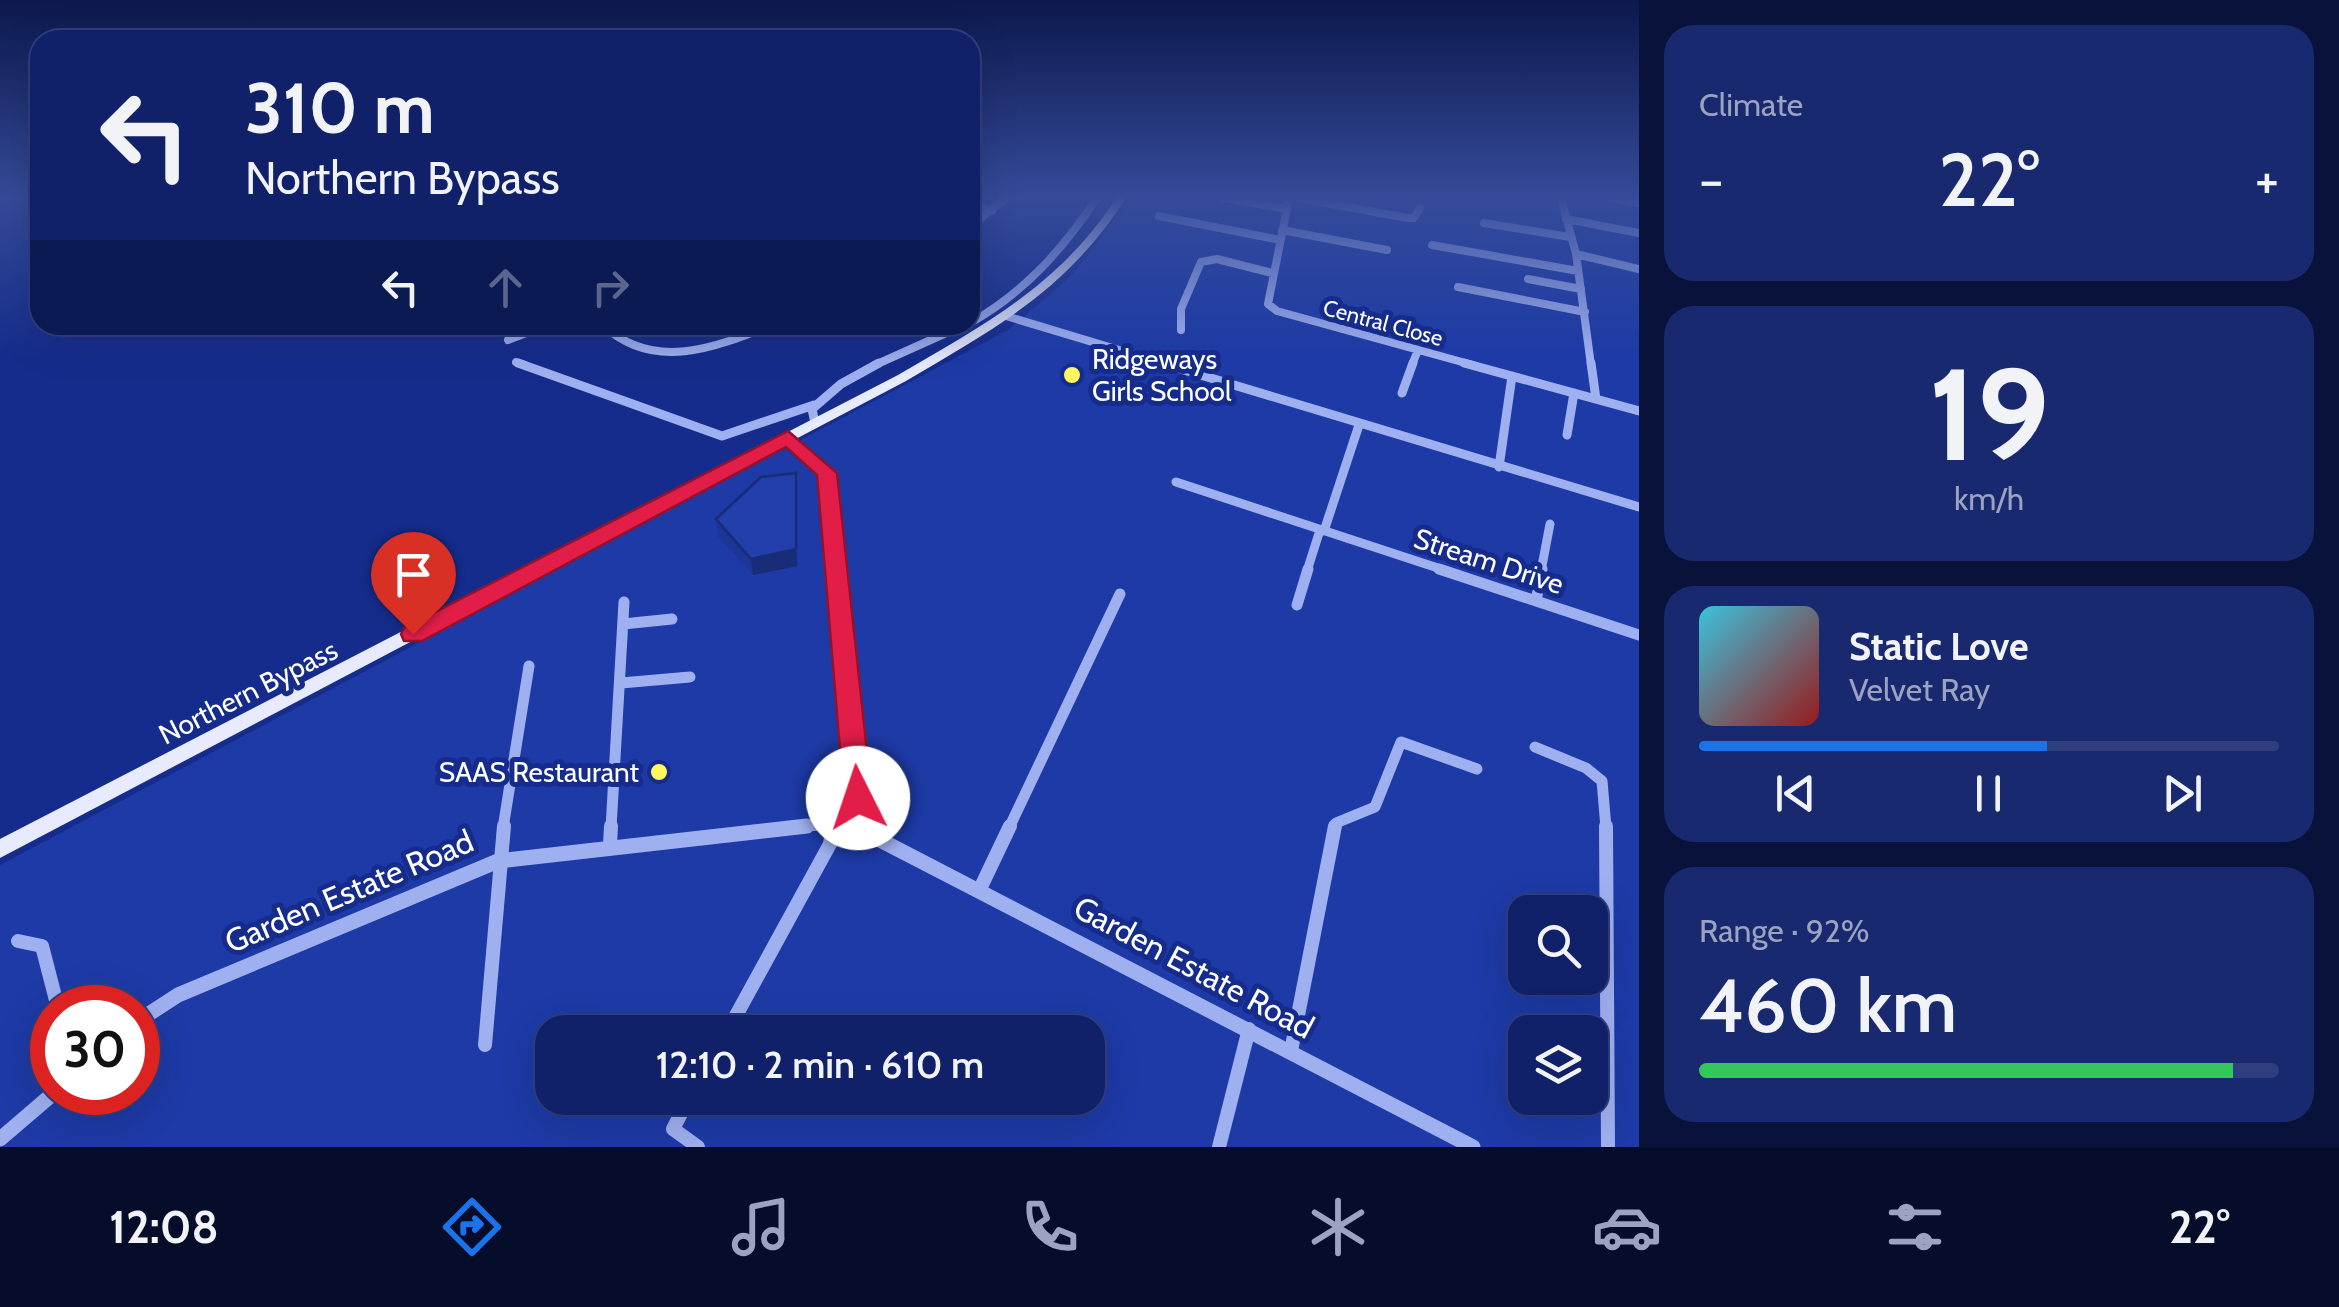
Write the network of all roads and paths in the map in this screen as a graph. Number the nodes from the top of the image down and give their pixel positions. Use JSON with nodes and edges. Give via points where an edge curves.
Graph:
{"nodes":[{"id":1,"x":1062,"y":252,"type":"joint"},
{"id":2,"x":1081,"y":252,"type":"edge"},
{"id":3,"x":1277,"y":252,"type":"edge"},
{"id":4,"x":1471,"y":252,"type":"edge"},
{"id":5,"x":1576,"y":254,"type":"joint"},
{"id":6,"x":1078,"y":256,"type":"junction"},
{"id":7,"x":1639,"y":269,"type":"edge"},
{"id":8,"x":1272,"y":272,"type":"junction"},
{"id":9,"x":1578,"y":272,"type":"junction"},
{"id":10,"x":1528,"y":279,"type":"dead end"},
{"id":11,"x":1458,"y":287,"type":"dead end"},
{"id":12,"x":1581,"y":289,"type":"junction"},
{"id":13,"x":1585,"y":312,"type":"junction"},
{"id":14,"x":993,"y":319,"type":"junction"},
{"id":15,"x":980,"y":322,"type":"edge"},
{"id":16,"x":980,"y":327,"type":"edge"},
{"id":17,"x":1182,"y":330,"type":"dead end"},
{"id":18,"x":521,"y":335,"type":"edge"},
{"id":19,"x":616,"y":335,"type":"edge"},
{"id":20,"x":744,"y":335,"type":"edge"},
{"id":21,"x":943,"y":335,"type":"edge"},
{"id":22,"x":966,"y":335,"type":"edge"},
{"id":23,"x":508,"y":340,"type":"dead end"},
{"id":24,"x":1418,"y":350,"type":"junction"},
{"id":25,"x":516,"y":362,"type":"dead end"},
{"id":26,"x":1512,"y":376,"type":"junction"},
{"id":27,"x":1402,"y":393,"type":"dead end"},
{"id":28,"x":1574,"y":393,"type":"junction"},
{"id":29,"x":1596,"y":400,"type":"junction"},
{"id":30,"x":814,"y":405,"type":"junction"},
{"id":31,"x":1639,"y":410,"type":"edge"},
{"id":32,"x":815,"y":423,"type":"junction"},
{"id":33,"x":764,"y":424,"type":"junction"},
{"id":34,"x":1360,"y":425,"type":"junction"},
{"id":35,"x":1567,"y":436,"type":"dead end"},
{"id":36,"x":785,"y":439,"type":"junction"},
{"id":37,"x":1499,"y":466,"type":"junction"},
{"id":38,"x":1176,"y":482,"type":"dead end"},
{"id":39,"x":1639,"y":508,"type":"edge"},
{"id":40,"x":1550,"y":524,"type":"dead end"},
{"id":41,"x":1322,"y":530,"type":"junction"},
{"id":42,"x":1120,"y":594,"type":"dead end"},
{"id":43,"x":1536,"y":601,"type":"junction"},
{"id":44,"x":624,"y":602,"type":"dead end"},
{"id":45,"x":1297,"y":605,"type":"dead end"},
{"id":46,"x":672,"y":619,"type":"dead end"},
{"id":47,"x":623,"y":624,"type":"junction"},
{"id":48,"x":1639,"y":635,"type":"edge"},
{"id":49,"x":529,"y":666,"type":"dead end"},
{"id":50,"x":690,"y":677,"type":"dead end"},
{"id":51,"x":621,"y":682,"type":"junction"},
{"id":52,"x":1534,"y":747,"type":"dead end"},
{"id":53,"x":1477,"y":769,"type":"dead end"},
{"id":54,"x":832,"y":822,"type":"junction"},
{"id":55,"x":854,"y":826,"type":"junction"},
{"id":56,"x":610,"y":845,"type":"junction"},
{"id":57,"x":0,"y":849,"type":"edge"},
{"id":58,"x":498,"y":861,"type":"junction"},
{"id":59,"x":979,"y":891,"type":"junction"},
{"id":60,"x":18,"y":941,"type":"dead end"},
{"id":61,"x":52,"y":985,"type":"edge"},
{"id":62,"x":160,"y":1007,"type":"edge"},
{"id":63,"x":735,"y":1015,"type":"edge"},
{"id":64,"x":1249,"y":1029,"type":"junction"},
{"id":65,"x":485,"y":1045,"type":"dead end"},
{"id":66,"x":1292,"y":1051,"type":"junction"},
{"id":67,"x":30,"y":1113,"type":"edge"},
{"id":68,"x":680,"y":1115,"type":"edge"},
{"id":69,"x":0,"y":1138,"type":"edge"},
{"id":70,"x":698,"y":1147,"type":"edge"},
{"id":71,"x":1219,"y":1147,"type":"edge"},
{"id":72,"x":1474,"y":1147,"type":"edge"},
{"id":73,"x":1608,"y":1147,"type":"edge"}],
"edges":[{"from":1,"to":6,"type":"street"},
{"from":1,"to":14,"type":"street"},
{"from":2,"to":6,"type":"main road","name":"Northern Bypass"},
{"from":3,"to":8,"type":"street","name":"Central Close"},
{"from":4,"to":9,"type":"street"},
{"from":5,"to":7,"type":"street"},
{"from":5,"to":9,"type":"street"},
{"from":6,"to":14,"type":"main road","name":"Northern Bypass"},
{"from":8,"to":17,"type":"street","via":[[1201,262],[1181,309]]},
{"from":8,"to":24,"type":"street","name":"Central Close","via":[[1267,301],[1277,311]]},
{"from":9,"to":12,"type":"street"},
{"from":10,"to":12,"type":"street"},
{"from":11,"to":13,"type":"street"},
{"from":12,"to":13,"type":"street"},
{"from":13,"to":29,"type":"street"},
{"from":14,"to":15,"type":"street"},
{"from":14,"to":16,"type":"main road","name":"Northern Bypass"},
{"from":14,"to":34,"type":"street"},
{"from":18,"to":23,"type":"street"},
{"from":19,"to":20,"type":"street","via":[[629,345],[673,354]]},
{"from":21,"to":30,"type":"street","via":[[864,372]]},
{"from":22,"to":32,"type":"main road","name":"Northern Bypass"},
{"from":24,"to":26,"type":"street","name":"Central Close"},
{"from":24,"to":27,"type":"street"},
{"from":25,"to":33,"type":"street","via":[[716,434]]},
{"from":26,"to":28,"type":"street","name":"Central Close"},
{"from":26,"to":37,"type":"street"},
{"from":28,"to":29,"type":"street","name":"Central Close"},
{"from":28,"to":35,"type":"street"},
{"from":29,"to":31,"type":"street","name":"Central Close"},
{"from":30,"to":32,"type":"street"},
{"from":30,"to":33,"type":"street"},
{"from":32,"to":36,"type":"main road","name":"Northern Bypass"},
{"from":33,"to":36,"type":"street"},
{"from":34,"to":37,"type":"street"},
{"from":34,"to":41,"type":"street"},
{"from":36,"to":55,"type":"street","via":[[827,473],[852,715]]},
{"from":36,"to":57,"type":"main road","name":"Northern Bypass"},
{"from":37,"to":39,"type":"street"},
{"from":38,"to":41,"type":"street","name":"Stream Drive"},
{"from":40,"to":43,"type":"street"},
{"from":41,"to":43,"type":"street","name":"Stream Drive"},
{"from":41,"to":45,"type":"street"},
{"from":42,"to":59,"type":"street"},
{"from":43,"to":48,"type":"street","name":"Stream Drive"},
{"from":44,"to":47,"type":"street"},
{"from":46,"to":47,"type":"street"},
{"from":47,"to":51,"type":"street"},
{"from":49,"to":58,"type":"street"},
{"from":50,"to":51,"type":"street"},
{"from":51,"to":56,"type":"street"},
{"from":52,"to":73,"type":"street","via":[[1602,781]]},
{"from":53,"to":66,"type":"street","via":[[1400,742],[1375,807],[1336,823]]},
{"from":54,"to":55,"type":"street","name":"Garden Estate Road"},
{"from":54,"to":56,"type":"street","name":"Garden Estate Road"},
{"from":54,"to":63,"type":"street","via":[[830,844]]},
{"from":55,"to":59,"type":"street","name":"Garden Estate Road"},
{"from":56,"to":58,"type":"street","name":"Garden Estate Road"},
{"from":58,"to":62,"type":"street","name":"Garden Estate Road"},
{"from":58,"to":65,"type":"street"},
{"from":59,"to":64,"type":"street","name":"Garden Estate Road"},
{"from":60,"to":61,"type":"street","via":[[42,946]]},
{"from":64,"to":66,"type":"street","name":"Garden Estate Road"},
{"from":64,"to":71,"type":"street"},
{"from":66,"to":72,"type":"street","name":"Garden Estate Road"},
{"from":67,"to":69,"type":"street"},
{"from":68,"to":70,"type":"street","via":[[673,1129]]}]}
